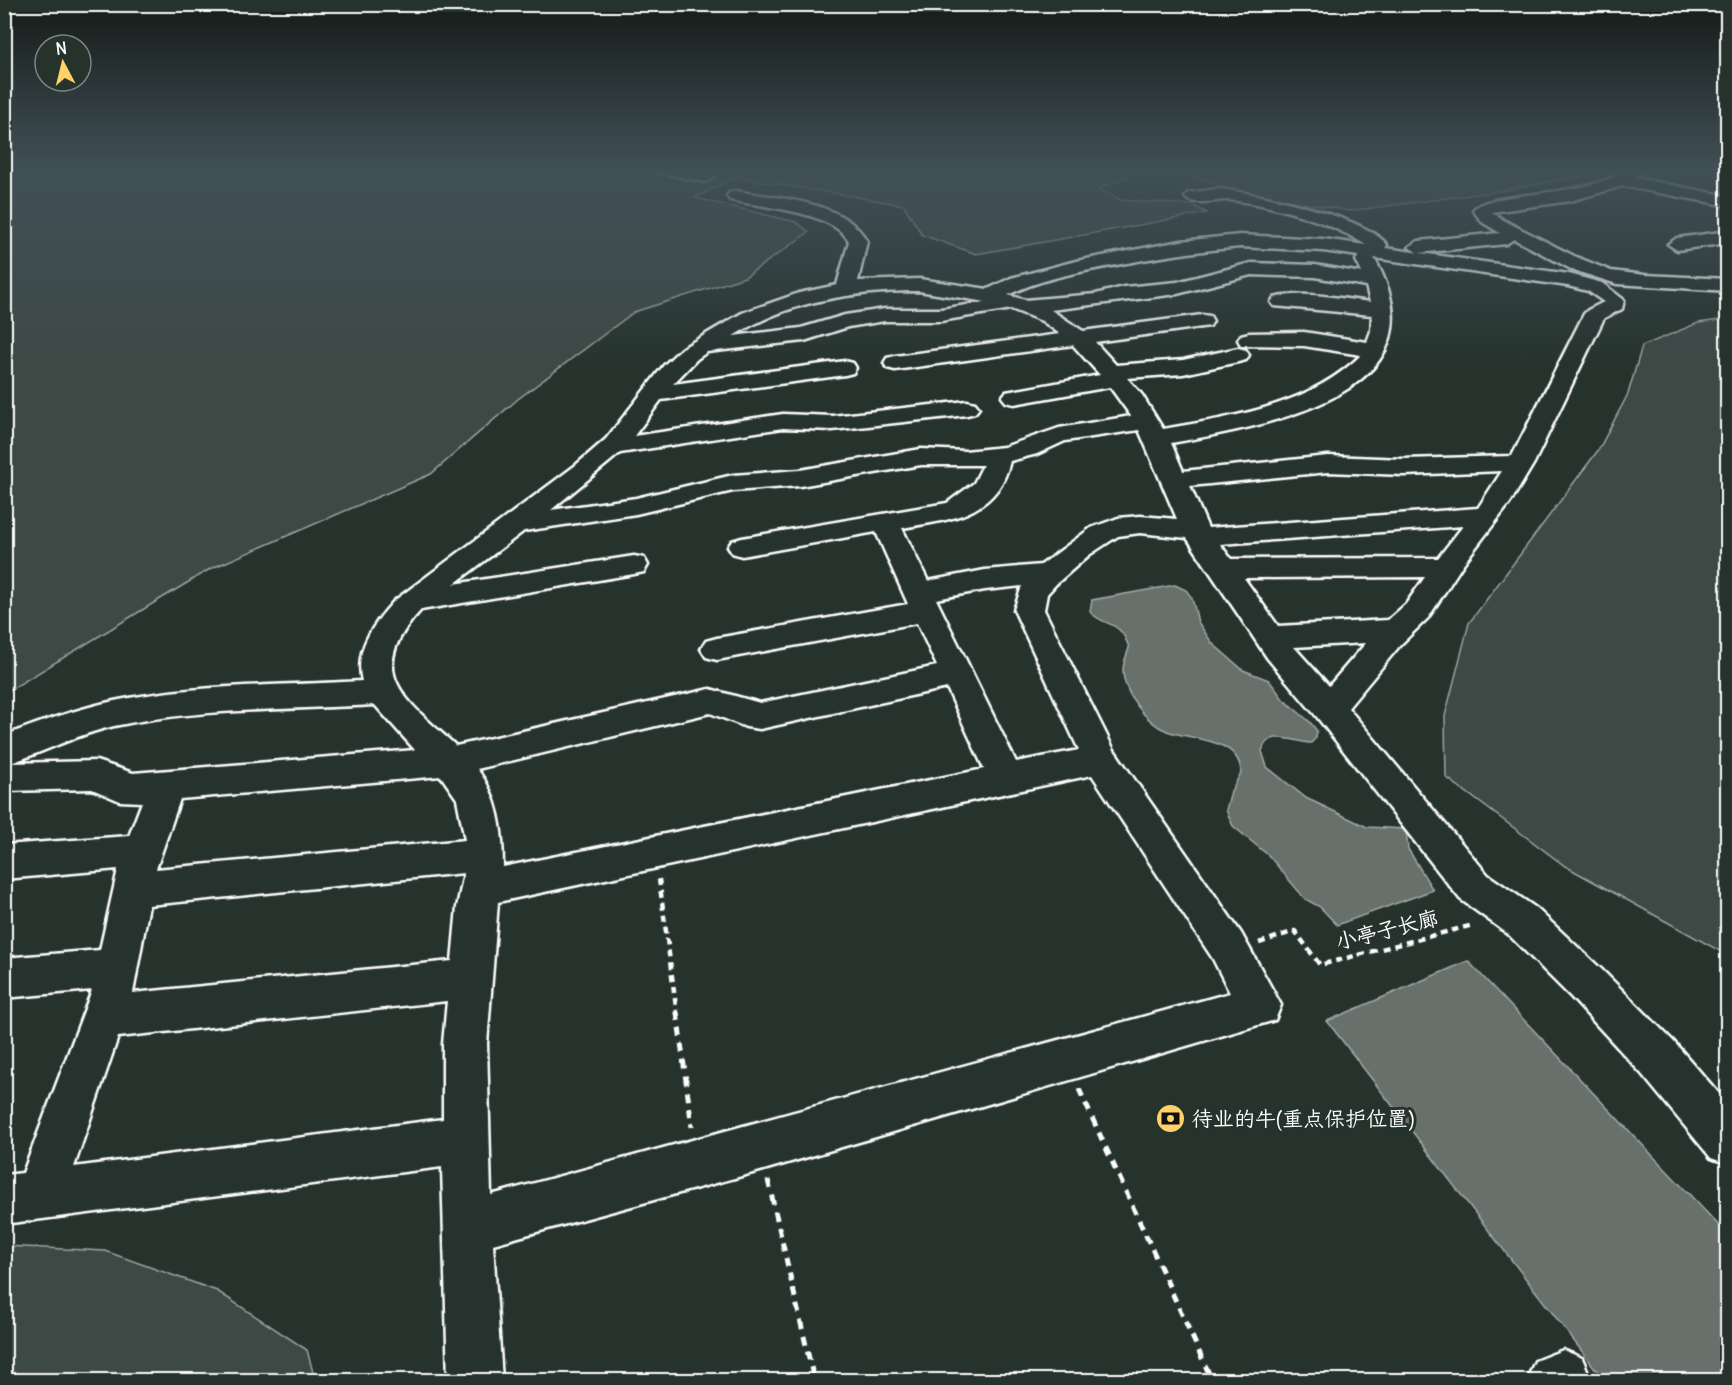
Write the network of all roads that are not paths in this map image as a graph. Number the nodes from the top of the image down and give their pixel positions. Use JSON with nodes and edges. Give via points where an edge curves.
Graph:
{"nodes":[{"id":1,"x":856,"y":234,"type":"edge"},
{"id":2,"x":1363,"y":234,"type":"edge"},
{"id":3,"x":1517,"y":234,"type":"edge"},
{"id":4,"x":1728,"y":237,"type":"edge"},
{"id":5,"x":1506,"y":238,"type":"dead end"},
{"id":6,"x":1677,"y":244,"type":"dead end"},
{"id":7,"x":1378,"y":252,"type":"junction"},
{"id":8,"x":1375,"y":280,"type":"junction"},
{"id":9,"x":1728,"y":285,"type":"edge"},
{"id":10,"x":846,"y":289,"type":"junction"},
{"id":11,"x":1007,"y":301,"type":"junction"},
{"id":12,"x":1282,"y":310,"type":"dead end"},
{"id":13,"x":1383,"y":310,"type":"junction"},
{"id":14,"x":1202,"y":321,"type":"dead end"},
{"id":15,"x":1077,"y":337,"type":"junction"},
{"id":16,"x":701,"y":347,"type":"junction"},
{"id":17,"x":1374,"y":350,"type":"junction"},
{"id":18,"x":895,"y":363,"type":"dead end"},
{"id":19,"x":845,"y":368,"type":"dead end"},
{"id":20,"x":1113,"y":375,"type":"junction"},
{"id":21,"x":653,"y":394,"type":"junction"},
{"id":22,"x":1014,"y":397,"type":"dead end"},
{"id":23,"x":967,"y":408,"type":"dead end"},
{"id":24,"x":1151,"y":430,"type":"junction"},
{"id":25,"x":611,"y":447,"type":"junction"},
{"id":26,"x":998,"y":456,"type":"junction"},
{"id":27,"x":1521,"y":462,"type":"junction"},
{"id":28,"x":1174,"y":480,"type":"junction"},
{"id":29,"x":1485,"y":516,"type":"junction"},
{"id":30,"x":885,"y":522,"type":"junction"},
{"id":31,"x":516,"y":524,"type":"junction"},
{"id":32,"x":1198,"y":534,"type":"junction"},
{"id":33,"x":742,"y":547,"type":"dead end"},
{"id":34,"x":634,"y":565,"type":"dead end"},
{"id":35,"x":1446,"y":567,"type":"junction"},
{"id":36,"x":1222,"y":569,"type":"junction"},
{"id":37,"x":1049,"y":574,"type":"junction"},
{"id":38,"x":411,"y":602,"type":"junction"},
{"id":39,"x":923,"y":602,"type":"junction"},
{"id":40,"x":1397,"y":630,"type":"junction"},
{"id":41,"x":1270,"y":638,"type":"junction"},
{"id":42,"x":717,"y":649,"type":"dead end"},
{"id":43,"x":956,"y":674,"type":"junction"},
{"id":44,"x":385,"y":692,"type":"junction"},
{"id":45,"x":1329,"y":708,"type":"junction"},
{"id":46,"x":4,"y":751,"type":"edge"},
{"id":47,"x":1101,"y":759,"type":"junction"},
{"id":48,"x":450,"y":761,"type":"junction"},
{"id":49,"x":4,"y":777,"type":"edge"},
{"id":50,"x":1006,"y":779,"type":"junction"},
{"id":51,"x":166,"y":787,"type":"junction"},
{"id":52,"x":4,"y":862,"type":"edge"},
{"id":53,"x":137,"y":870,"type":"junction"},
{"id":54,"x":484,"y":872,"type":"junction"},
{"id":55,"x":118,"y":968,"type":"junction"},
{"id":56,"x":4,"y":978,"type":"edge"},
{"id":57,"x":471,"y":980,"type":"junction"},
{"id":58,"x":104,"y":1017,"type":"junction"},
{"id":59,"x":466,"y":1140,"type":"junction"},
{"id":60,"x":1728,"y":1142,"type":"edge"},
{"id":61,"x":22,"y":1198,"type":"edge"},
{"id":62,"x":467,"y":1226,"type":"junction"},
{"id":63,"x":475,"y":1380,"type":"edge"}],
"edges":[{"from":1,"to":10,"type":"street","via":[[858,241]]},
{"from":2,"to":7,"type":"street"},
{"from":3,"to":9,"type":"street","via":[[1578,265],[1613,277]]},
{"from":4,"to":6,"type":"street"},
{"from":5,"to":7,"type":"street"},
{"from":7,"to":8,"type":"street"},
{"from":7,"to":11,"type":"street","via":[[1282,241],[1204,244],[1018,282]]},
{"from":7,"to":27,"type":"street","via":[[1569,280],[1595,287],[1614,300],[1615,305],[1594,314]]},
{"from":8,"to":11,"type":"street","via":[[1321,272],[1251,269],[1177,288],[1096,300]]},
{"from":8,"to":13,"type":"street"},
{"from":10,"to":11,"type":"street","via":[[919,285]]},
{"from":10,"to":16,"type":"street","via":[[776,306],[749,317]]},
{"from":11,"to":15,"type":"street","via":[[1049,317]]},
{"from":11,"to":16,"type":"street","via":[[996,308],[941,315],[885,315],[837,323],[804,334]]},
{"from":12,"to":13,"type":"street","via":[[1330,314],[1349,306]]},
{"from":13,"to":17,"type":"street","via":[[1382,334]]},
{"from":14,"to":15,"type":"street"},
{"from":15,"to":18,"type":"street"},
{"from":15,"to":20,"type":"street"},
{"from":16,"to":21,"type":"street","via":[[672,370]]},
{"from":17,"to":20,"type":"street","via":[[1304,339],[1243,347],[1183,367]]},
{"from":17,"to":24,"type":"street","via":[[1367,362],[1340,385],[1307,401],[1247,420]]},
{"from":19,"to":21,"type":"street"},
{"from":20,"to":22,"type":"street"},
{"from":20,"to":24,"type":"street","via":[[1134,400]]},
{"from":21,"to":25,"type":"street"},
{"from":23,"to":25,"type":"street","via":[[832,423],[783,422]]},
{"from":24,"to":26,"type":"street","via":[[1073,432]]},
{"from":24,"to":28,"type":"street"},
{"from":25,"to":31,"type":"street"},
{"from":26,"to":30,"type":"street","via":[[996,471],[987,486],[968,503],[934,515]]},
{"from":26,"to":31,"type":"street","via":[[921,457],[800,478],[733,483],[636,506]]},
{"from":27,"to":28,"type":"street","via":[[1404,467],[1328,464]]},
{"from":27,"to":29,"type":"street"},
{"from":28,"to":32,"type":"street"},
{"from":29,"to":32,"type":"street"},
{"from":29,"to":35,"type":"street"},
{"from":30,"to":33,"type":"street"},
{"from":30,"to":39,"type":"street"},
{"from":31,"to":38,"type":"street"},
{"from":32,"to":36,"type":"street"},
{"from":32,"to":37,"type":"street","via":[[1166,526],[1108,530]]},
{"from":34,"to":38,"type":"street"},
{"from":35,"to":36,"type":"street"},
{"from":35,"to":40,"type":"street","via":[[1418,611]]},
{"from":36,"to":41,"type":"street"},
{"from":37,"to":39,"type":"street","via":[[986,580]]},
{"from":37,"to":47,"type":"street","via":[[1033,592],[1029,610]]},
{"from":38,"to":44,"type":"street","via":[[389,627],[379,647],[375,665]]},
{"from":39,"to":42,"type":"street"},
{"from":39,"to":43,"type":"street"},
{"from":40,"to":41,"type":"street"},
{"from":40,"to":45,"type":"street"},
{"from":41,"to":45,"type":"street"},
{"from":43,"to":48,"type":"street","via":[[760,716],[741,714],[723,702],[710,701]]},
{"from":43,"to":50,"type":"street"},
{"from":44,"to":46,"type":"street","via":[[165,706],[62,728]]},
{"from":44,"to":48,"type":"street","via":[[413,729]]},
{"from":45,"to":60,"type":"street","via":[[1477,889],[1521,921],[1586,983],[1657,1057]]},
{"from":47,"to":50,"type":"street"},
{"from":47,"to":62,"type":"street","via":[[1229,950],[1260,1005]]},
{"from":48,"to":51,"type":"street"},
{"from":48,"to":54,"type":"street","via":[[477,804],[484,828]]},
{"from":49,"to":51,"type":"street","via":[[96,775],[120,786]]},
{"from":50,"to":54,"type":"street","via":[[655,854]]},
{"from":51,"to":53,"type":"street"},
{"from":52,"to":53,"type":"street"},
{"from":53,"to":54,"type":"street"},
{"from":53,"to":55,"type":"street"},
{"from":54,"to":57,"type":"street"},
{"from":55,"to":56,"type":"street"},
{"from":55,"to":58,"type":"street"},
{"from":57,"to":58,"type":"street"},
{"from":57,"to":59,"type":"street","via":[[465,1044]]},
{"from":58,"to":61,"type":"street"},
{"from":59,"to":61,"type":"street"},
{"from":59,"to":62,"type":"street"},
{"from":62,"to":63,"type":"street"}]}
